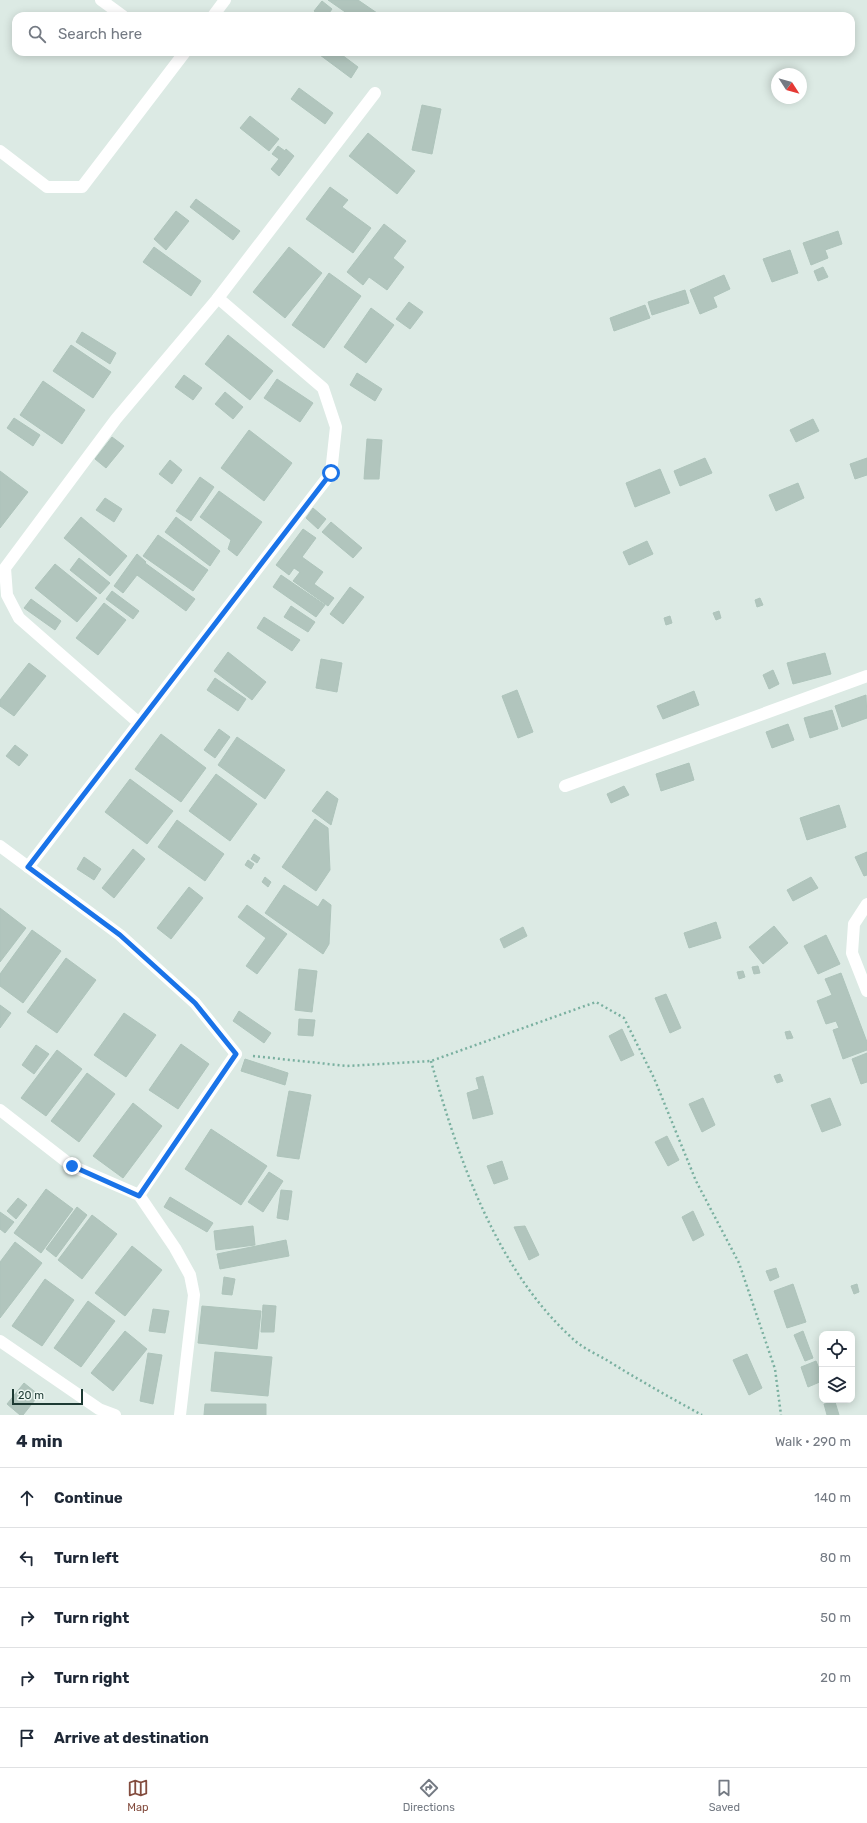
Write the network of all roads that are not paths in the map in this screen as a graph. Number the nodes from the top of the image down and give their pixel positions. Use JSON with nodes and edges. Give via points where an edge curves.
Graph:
{"nodes":[{"id":1,"x":101,"y":0,"type":"edge"},
{"id":2,"x":225,"y":0,"type":"edge"},
{"id":3,"x":118,"y":12,"type":"edge"},
{"id":4,"x":216,"y":12,"type":"edge"},
{"id":5,"x":178,"y":56,"type":"edge"},
{"id":6,"x":375,"y":93,"type":"dead end"},
{"id":7,"x":0,"y":151,"type":"edge"},
{"id":8,"x":218,"y":298,"type":"junction"},
{"id":9,"x":867,"y":676,"type":"edge"},
{"id":10,"x":139,"y":723,"type":"junction"},
{"id":11,"x":565,"y":786,"type":"dead end"},
{"id":12,"x":0,"y":846,"type":"edge"},
{"id":13,"x":28,"y":867,"type":"junction"},
{"id":14,"x":867,"y":904,"type":"edge"},
{"id":15,"x":867,"y":990,"type":"edge"},
{"id":16,"x":0,"y":1110,"type":"edge"},
{"id":17,"x":139,"y":1196,"type":"junction"},
{"id":18,"x":0,"y":1341,"type":"edge"},
{"id":19,"x":115,"y":1415,"type":"edge"},
{"id":20,"x":180,"y":1415,"type":"edge"}],
"edges":[{"from":1,"to":3,"type":"street"},
{"from":2,"to":4,"type":"street"},
{"from":5,"to":7,"type":"street","via":[[82,187],[47,187]]},
{"from":6,"to":8,"type":"street"},
{"from":8,"to":10,"type":"street","via":[[322,388],[336,427],[331,473]]},
{"from":8,"to":10,"type":"street","via":[[116,419],[5,568],[7,595],[19,618]]},
{"from":9,"to":11,"type":"street"},
{"from":10,"to":13,"type":"street"},
{"from":12,"to":13,"type":"street"},
{"from":13,"to":17,"type":"street","via":[[120,935],[195,1003],[236,1054]]},
{"from":14,"to":15,"type":"street","via":[[854,924],[852,953]]},
{"from":16,"to":17,"type":"street","via":[[72,1166]]},
{"from":17,"to":20,"type":"street","via":[[175,1248],[190,1275],[194,1295]]},
{"from":18,"to":19,"type":"street","via":[[99,1409]]}]}
